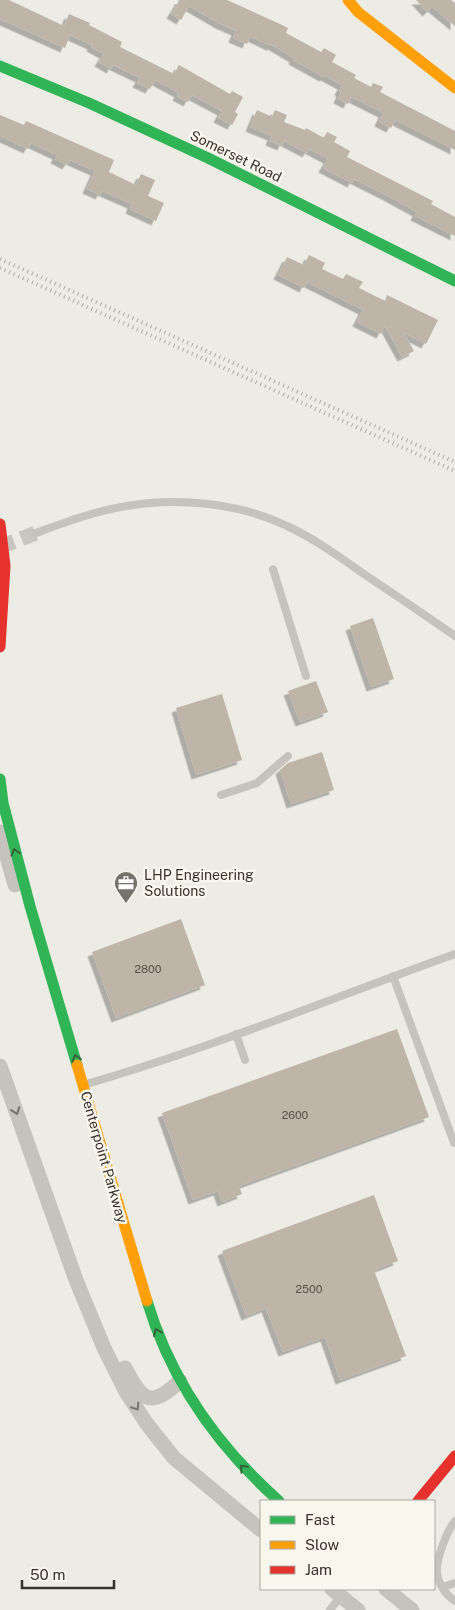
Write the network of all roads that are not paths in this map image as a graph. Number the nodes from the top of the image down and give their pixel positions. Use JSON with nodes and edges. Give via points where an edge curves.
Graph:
{"nodes":[{"id":1,"x":348,"y":0,"type":"edge"},
{"id":2,"x":0,"y":66,"type":"edge"},
{"id":3,"x":455,"y":88,"type":"edge"},
{"id":4,"x":455,"y":281,"type":"edge"},
{"id":5,"x":0,"y":524,"type":"edge"},
{"id":6,"x":36,"y":533,"type":"tunnel mouth"},
{"id":7,"x":273,"y":570,"type":"dead end"},
{"id":8,"x":455,"y":636,"type":"edge"},
{"id":9,"x":0,"y":647,"type":"edge"},
{"id":10,"x":306,"y":676,"type":"dead end"},
{"id":11,"x":288,"y":756,"type":"dead end"},
{"id":12,"x":0,"y":779,"type":"edge"},
{"id":13,"x":221,"y":795,"type":"dead end"},
{"id":14,"x":0,"y":832,"type":"edge"},
{"id":15,"x":455,"y":954,"type":"edge"},
{"id":16,"x":49,"y":966,"type":"junction"},
{"id":17,"x":393,"y":976,"type":"junction"},
{"id":18,"x":236,"y":1034,"type":"junction"},
{"id":19,"x":245,"y":1060,"type":"dead end"},
{"id":20,"x":0,"y":1066,"type":"edge"},
{"id":21,"x":83,"y":1085,"type":"junction"},
{"id":22,"x":454,"y":1143,"type":"edge"},
{"id":23,"x":76,"y":1280,"type":"junction"},
{"id":24,"x":180,"y":1381,"type":"junction"},
{"id":25,"x":455,"y":1456,"type":"edge"},
{"id":26,"x":278,"y":1500,"type":"edge"},
{"id":27,"x":419,"y":1500,"type":"edge"},
{"id":28,"x":455,"y":1521,"type":"edge"},
{"id":29,"x":260,"y":1529,"type":"edge"},
{"id":30,"x":455,"y":1583,"type":"edge"},
{"id":31,"x":443,"y":1587,"type":"junction"},
{"id":32,"x":387,"y":1590,"type":"edge"},
{"id":33,"x":340,"y":1591,"type":"edge"},
{"id":34,"x":455,"y":1601,"type":"edge"},
{"id":35,"x":330,"y":1610,"type":"edge"},
{"id":36,"x":358,"y":1610,"type":"edge"},
{"id":37,"x":412,"y":1610,"type":"edge"}],
"edges":[{"from":1,"to":3,"type":"street","via":[[358,12]]},
{"from":2,"to":4,"type":"street","name":"Somerset Road","via":[[208,158]]},
{"from":5,"to":9,"type":"street","via":[[5,566]]},
{"from":6,"to":8,"type":"lane","via":[[106,510],[153,502],[209,504],[263,516],[323,546]]},
{"from":7,"to":10,"type":"lane"},
{"from":11,"to":13,"type":"lane","via":[[257,783]]},
{"from":16,"to":12,"type":"street","name":"Centerpoint Parkway","one_way":true,"via":[[13,842]]},
{"from":14,"to":16,"type":"street","via":[[28,928]]},
{"from":15,"to":17,"type":"lane"},
{"from":21,"to":16,"type":"street","name":"Centerpoint Parkway","one_way":true},
{"from":17,"to":18,"type":"lane"},
{"from":17,"to":22,"type":"lane"},
{"from":18,"to":19,"type":"lane"},
{"from":18,"to":21,"type":"lane"},
{"from":20,"to":23,"type":"street","one_way":true},
{"from":24,"to":21,"type":"street","name":"Centerpoint Parkway","one_way":true,"via":[[154,1324]]},
{"from":23,"to":24,"type":"street","via":[[100,1311],[109,1338],[142,1396],[156,1399]]},
{"from":23,"to":29,"type":"street","one_way":true,"via":[[113,1368],[147,1424],[174,1458]]},
{"from":26,"to":24,"type":"street","name":"Centerpoint Parkway","one_way":true,"via":[[216,1437]]},
{"from":25,"to":27,"type":"street"},
{"from":28,"to":31,"type":"lane","via":[[444,1541],[437,1571]]},
{"from":30,"to":31,"type":"lane"},
{"from":31,"to":34,"type":"lane"},
{"from":32,"to":37,"type":"street"},
{"from":33,"to":35,"type":"lane"},
{"from":33,"to":36,"type":"street"}]}
